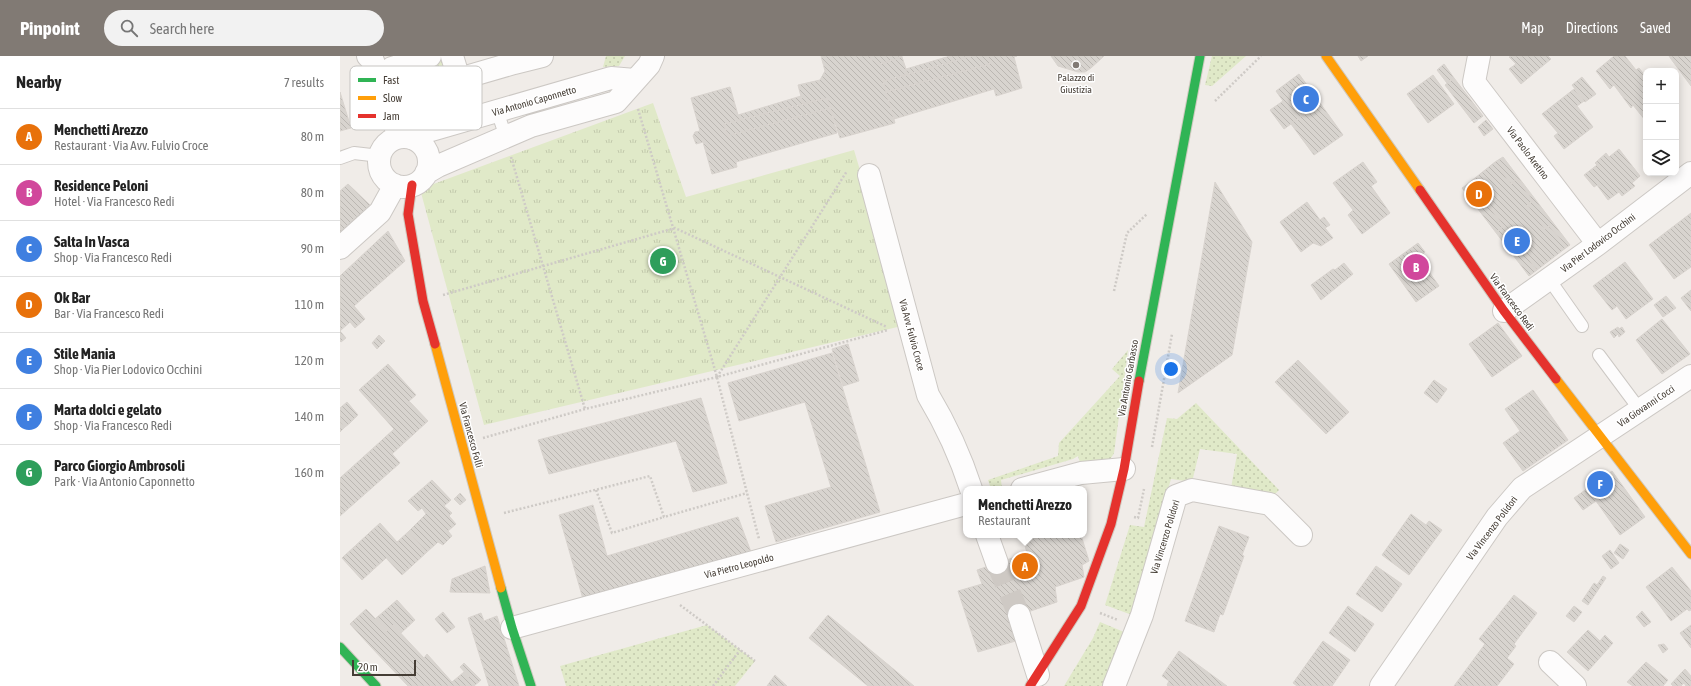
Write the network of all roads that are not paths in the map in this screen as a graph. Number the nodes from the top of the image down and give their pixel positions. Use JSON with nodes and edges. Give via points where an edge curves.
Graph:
{"nodes":[{"id":1,"x":368,"y":56,"type":"edge"},
{"id":2,"x":394,"y":56,"type":"edge"},
{"id":3,"x":420,"y":56,"type":"edge"},
{"id":4,"x":430,"y":56,"type":"edge"},
{"id":5,"x":452,"y":56,"type":"edge"},
{"id":6,"x":542,"y":56,"type":"edge"},
{"id":7,"x":653,"y":56,"type":"edge"},
{"id":8,"x":1200,"y":56,"type":"edge"},
{"id":9,"x":1326,"y":56,"type":"edge"},
{"id":10,"x":1478,"y":56,"type":"edge"},
{"id":11,"x":513,"y":60,"type":"edge"},
{"id":12,"x":374,"y":66,"type":"edge"},
{"id":13,"x":398,"y":66,"type":"edge"},
{"id":14,"x":455,"y":66,"type":"edge"},
{"id":15,"x":482,"y":71,"type":"edge"},
{"id":16,"x":635,"y":80,"type":"junction"},
{"id":17,"x":497,"y":111,"type":"junction"},
{"id":18,"x":482,"y":115,"type":"edge"},
{"id":19,"x":402,"y":130,"type":"edge"},
{"id":20,"x":432,"y":130,"type":"edge"},
{"id":21,"x":506,"y":137,"type":"junction"},
{"id":22,"x":405,"y":138,"type":"junction"},
{"id":23,"x":380,"y":156,"type":"junction"},
{"id":24,"x":340,"y":158,"type":"edge"},
{"id":25,"x":859,"y":172,"type":"road end"},
{"id":26,"x":1691,"y":173,"type":"edge"},
{"id":27,"x":411,"y":181,"type":"junction"},
{"id":28,"x":1598,"y":244,"type":"junction"},
{"id":29,"x":340,"y":248,"type":"edge"},
{"id":30,"x":1549,"y":279,"type":"junction"},
{"id":31,"x":1504,"y":311,"type":"junction"},
{"id":32,"x":1582,"y":326,"type":"dead end"},
{"id":33,"x":1599,"y":355,"type":"dead end"},
{"id":34,"x":1691,"y":376,"type":"edge"},
{"id":35,"x":1640,"y":410,"type":"junction"},
{"id":36,"x":1601,"y":436,"type":"junction"},
{"id":37,"x":1124,"y":469,"type":"junction"},
{"id":38,"x":970,"y":486,"type":"edge"},
{"id":39,"x":1033,"y":486,"type":"edge"},
{"id":40,"x":963,"y":505,"type":"edge"},
{"id":41,"x":1301,"y":535,"type":"dead end"},
{"id":42,"x":988,"y":538,"type":"edge"},
{"id":43,"x":1691,"y":554,"type":"edge"},
{"id":44,"x":997,"y":563,"type":"tunnel mouth"},
{"id":45,"x":1019,"y":615,"type":"tunnel mouth"},
{"id":46,"x":512,"y":628,"type":"junction"},
{"id":47,"x":340,"y":647,"type":"edge"},
{"id":48,"x":1550,"y":662,"type":"dead end"},
{"id":49,"x":1034,"y":680,"type":"edge"},
{"id":50,"x":376,"y":686,"type":"edge"},
{"id":51,"x":531,"y":686,"type":"edge"},
{"id":52,"x":1114,"y":686,"type":"edge"},
{"id":53,"x":1381,"y":686,"type":"edge"},
{"id":54,"x":1575,"y":686,"type":"edge"}],
"edges":[{"from":1,"to":12,"type":"street"},
{"from":2,"to":3,"type":"street","via":[[396,64]]},
{"from":4,"to":13,"type":"street"},
{"from":5,"to":14,"type":"street"},
{"from":6,"to":11,"type":"street"},
{"from":7,"to":16,"type":"street"},
{"from":8,"to":37,"type":"street","name":"Via Antonio Garbasso"},
{"from":9,"to":31,"type":"street","name":"Via Francesco Redi"},
{"from":10,"to":28,"type":"street","name":"Via Paolo Aretino","via":[[1474,82]]},
{"from":11,"to":15,"type":"street"},
{"from":16,"to":17,"type":"street","name":"Via Antonio Caponnetto","via":[[611,78]]},
{"from":16,"to":21,"type":"street","via":[[616,102],[531,126]]},
{"from":17,"to":18,"type":"street","name":"Via Antonio Caponnetto"},
{"from":17,"to":21,"type":"lane"},
{"from":19,"to":22,"type":"street"},
{"from":20,"to":22,"type":"street","name":"Via Antonio Caponnetto"},
{"from":21,"to":27,"type":"street","via":[[438,166]]},
{"from":22,"to":23,"type":"street","via":[[387,144]]},
{"from":22,"to":27,"type":"street","via":[[419,142],[428,156],[429,165]]},
{"from":23,"to":24,"type":"lane","via":[[354,153]]},
{"from":23,"to":27,"type":"street","via":[[382,173],[388,180]]},
{"from":25,"to":38,"type":"street","name":"Via Avv. Fulvio Croce","via":[[928,395],[947,426]]},
{"from":26,"to":28,"type":"street","name":"Via Pier Lodovico Occhini"},
{"from":27,"to":29,"type":"street"},
{"from":27,"to":46,"type":"street","name":"Via Francesco Folli","via":[[408,214],[423,301]]},
{"from":28,"to":30,"type":"street","name":"Via Pier Lodovico Occhini"},
{"from":30,"to":31,"type":"street","name":"Via Pier Lodovico Occhini"},
{"from":30,"to":32,"type":"lane"},
{"from":31,"to":36,"type":"street","name":"Via Francesco Redi"},
{"from":33,"to":35,"type":"lane"},
{"from":34,"to":35,"type":"street","name":"Via Giovanni Cocci"},
{"from":35,"to":36,"type":"street","name":"Via Giovanni Cocci"},
{"from":36,"to":43,"type":"street","name":"Via Francesco Redi"},
{"from":36,"to":53,"type":"street","name":"Via Vincenzo Polidori","via":[[1522,488],[1498,517]]},
{"from":37,"to":39,"type":"street","via":[[1081,473]]},
{"from":37,"to":49,"type":"street","name":"Via Antonio Garbasso","via":[[1112,524],[1081,606]]},
{"from":40,"to":46,"type":"street","name":"Via Pietro Leopoldo"},
{"from":41,"to":52,"type":"street","name":"Via Vincenzo Polidori","via":[[1270,504],[1192,490],[1176,496],[1142,615]]},
{"from":42,"to":44,"type":"street"},
{"from":45,"to":49,"type":"street"},
{"from":46,"to":51,"type":"street","name":"Via Francesco Folli"},
{"from":47,"to":50,"type":"street"},
{"from":48,"to":54,"type":"street"}]}
